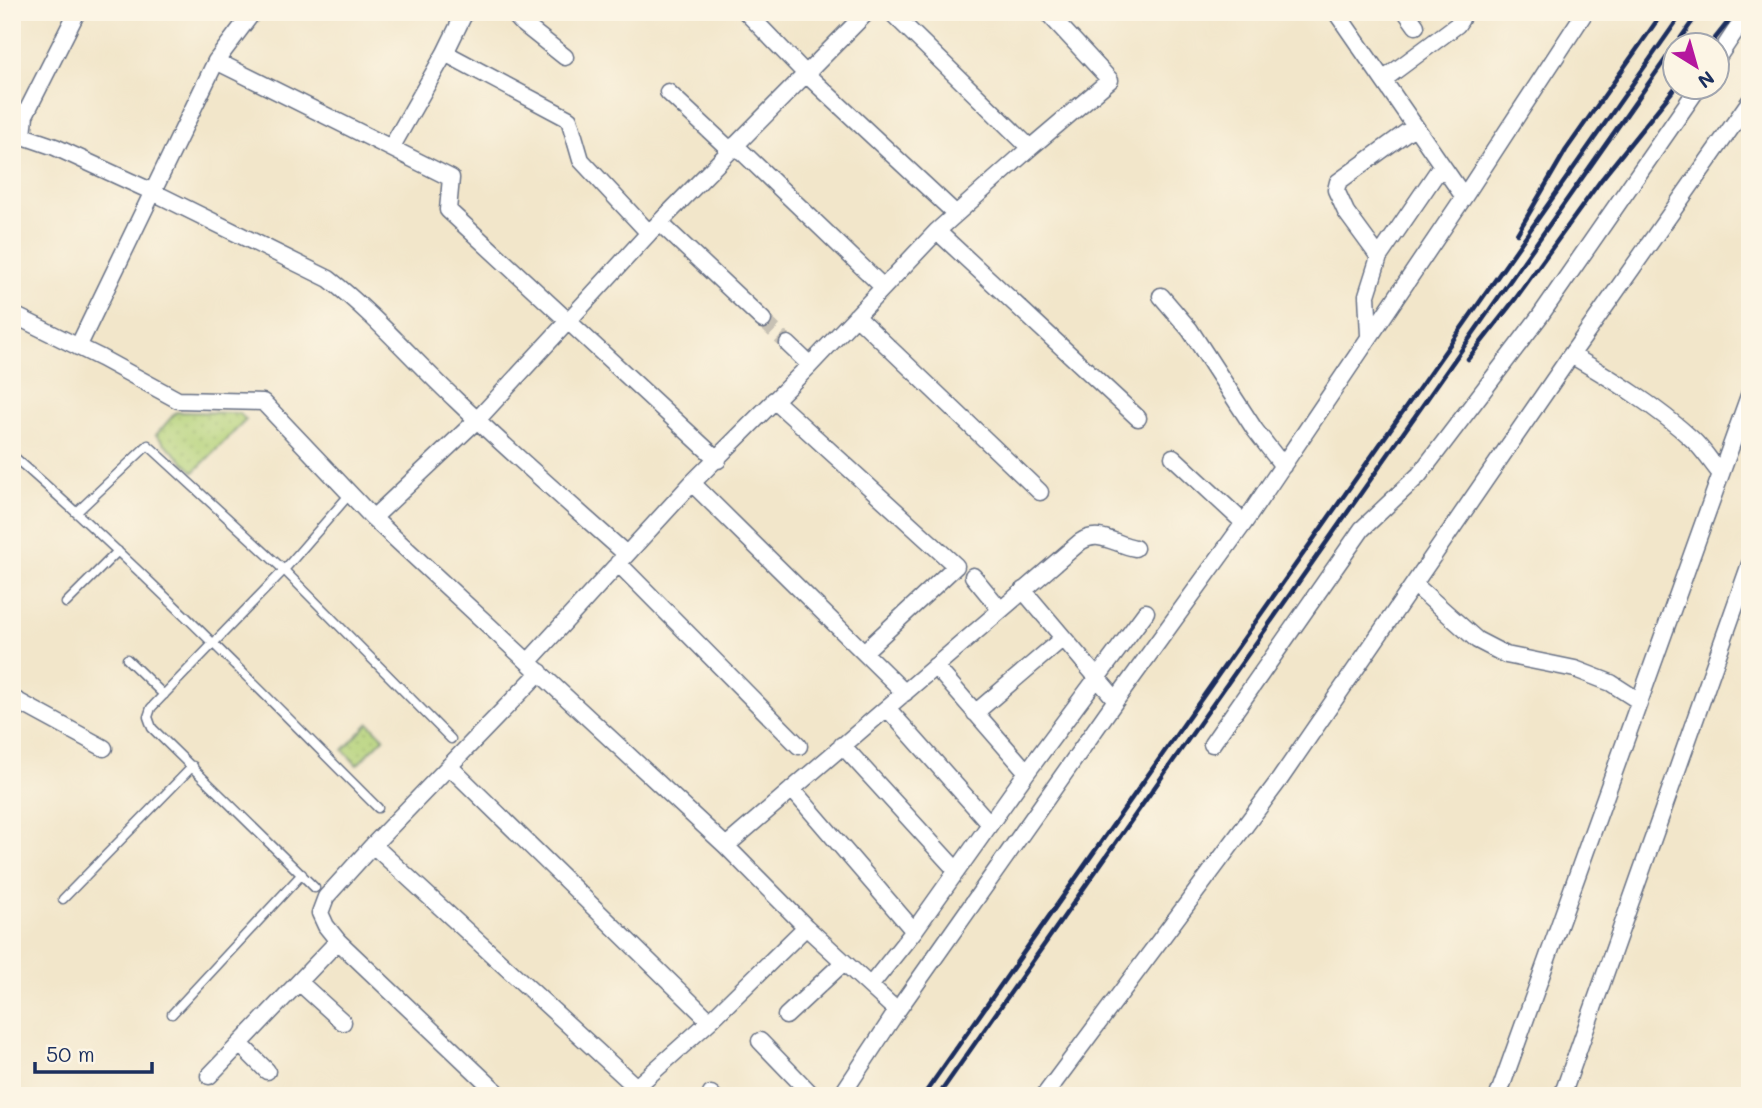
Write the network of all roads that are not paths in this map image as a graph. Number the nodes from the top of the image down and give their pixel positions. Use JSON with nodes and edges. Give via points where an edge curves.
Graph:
{"nodes":[{"id":1,"x":77,"y":12,"type":"edge"},
{"id":2,"x":253,"y":12,"type":"edge"},
{"id":3,"x":465,"y":12,"type":"edge"},
{"id":4,"x":512,"y":12,"type":"edge"},
{"id":5,"x":746,"y":12,"type":"edge"},
{"id":6,"x":867,"y":12,"type":"edge"},
{"id":7,"x":891,"y":12,"type":"edge"},
{"id":8,"x":1047,"y":12,"type":"edge"},
{"id":9,"x":1336,"y":12,"type":"edge"},
{"id":10,"x":1406,"y":12,"type":"edge"},
{"id":11,"x":1460,"y":12,"type":"edge"},
{"id":12,"x":1585,"y":12,"type":"edge"},
{"id":13,"x":1748,"y":12,"type":"edge"},
{"id":14,"x":1416,"y":26,"type":"dead end"},
{"id":15,"x":1730,"y":40,"type":"edge"},
{"id":16,"x":445,"y":53,"type":"junction"},
{"id":17,"x":565,"y":57,"type":"dead end"},
{"id":18,"x":216,"y":61,"type":"junction"},
{"id":19,"x":806,"y":74,"type":"junction"},
{"id":20,"x":1383,"y":80,"type":"junction"},
{"id":21,"x":668,"y":92,"type":"dead end"},
{"id":22,"x":1688,"y":102,"type":"edge"},
{"id":23,"x":1750,"y":102,"type":"edge"},
{"id":24,"x":1415,"y":126,"type":"junction"},
{"id":25,"x":732,"y":147,"type":"junction"},
{"id":26,"x":391,"y":148,"type":"junction"},
{"id":27,"x":1030,"y":148,"type":"junction"},
{"id":28,"x":1442,"y":165,"type":"junction"},
{"id":29,"x":153,"y":192,"type":"junction"},
{"id":30,"x":1464,"y":197,"type":"junction"},
{"id":31,"x":956,"y":214,"type":"junction"},
{"id":32,"x":654,"y":228,"type":"junction"},
{"id":33,"x":937,"y":231,"type":"junction"},
{"id":34,"x":1379,"y":257,"type":"junction"},
{"id":35,"x":882,"y":286,"type":"junction"},
{"id":36,"x":1161,"y":296,"type":"dead end"},
{"id":37,"x":12,"y":314,"type":"edge"},
{"id":38,"x":856,"y":316,"type":"junction"},
{"id":39,"x":763,"y":320,"type":"tunnel mouth"},
{"id":40,"x":568,"y":322,"type":"junction"},
{"id":41,"x":1369,"y":335,"type":"junction"},
{"id":42,"x":788,"y":344,"type":"tunnel mouth"},
{"id":43,"x":78,"y":347,"type":"junction"},
{"id":44,"x":1571,"y":355,"type":"junction"},
{"id":45,"x":810,"y":365,"type":"junction"},
{"id":46,"x":1750,"y":393,"type":"edge"},
{"id":47,"x":774,"y":400,"type":"junction"},
{"id":48,"x":1138,"y":418,"type":"dead end"},
{"id":49,"x":477,"y":420,"type":"junction"},
{"id":50,"x":155,"y":438,"type":"dead end"},
{"id":51,"x":148,"y":445,"type":"junction"},
{"id":52,"x":12,"y":455,"type":"edge"},
{"id":53,"x":1173,"y":457,"type":"dead end"},
{"id":54,"x":718,"y":460,"type":"junction"},
{"id":55,"x":1283,"y":466,"type":"junction"},
{"id":56,"x":1720,"y":473,"type":"junction"},
{"id":57,"x":692,"y":483,"type":"junction"},
{"id":58,"x":1040,"y":492,"type":"dead end"},
{"id":59,"x":349,"y":495,"type":"junction"},
{"id":60,"x":77,"y":512,"type":"junction"},
{"id":61,"x":373,"y":517,"type":"junction"},
{"id":62,"x":1244,"y":523,"type":"junction"},
{"id":63,"x":1135,"y":548,"type":"dead end"},
{"id":64,"x":118,"y":551,"type":"junction"},
{"id":65,"x":622,"y":558,"type":"junction"},
{"id":66,"x":1750,"y":564,"type":"edge"},
{"id":67,"x":284,"y":570,"type":"junction"},
{"id":68,"x":973,"y":576,"type":"dead end"},
{"id":69,"x":1415,"y":585,"type":"junction"},
{"id":70,"x":1023,"y":590,"type":"junction"},
{"id":71,"x":66,"y":603,"type":"dead end"},
{"id":72,"x":1000,"y":609,"type":"junction"},
{"id":73,"x":1146,"y":612,"type":"dead end"},
{"id":74,"x":1063,"y":638,"type":"junction"},
{"id":75,"x":214,"y":644,"type":"junction"},
{"id":76,"x":865,"y":651,"type":"junction"},
{"id":77,"x":127,"y":659,"type":"dead end"},
{"id":78,"x":534,"y":666,"type":"junction"},
{"id":79,"x":935,"y":666,"type":"junction"},
{"id":80,"x":1097,"y":680,"type":"junction"},
{"id":81,"x":905,"y":693,"type":"junction"},
{"id":82,"x":164,"y":695,"type":"junction"},
{"id":83,"x":12,"y":698,"type":"edge"},
{"id":84,"x":1116,"y":700,"type":"junction"},
{"id":85,"x":1639,"y":701,"type":"junction"},
{"id":86,"x":887,"y":708,"type":"junction"},
{"id":87,"x":975,"y":713,"type":"junction"},
{"id":88,"x":451,"y":739,"type":"dead end"},
{"id":89,"x":1212,"y":744,"type":"dead end"},
{"id":90,"x":842,"y":745,"type":"junction"},
{"id":91,"x":799,"y":746,"type":"dead end"},
{"id":92,"x":104,"y":748,"type":"dead end"},
{"id":93,"x":193,"y":766,"type":"junction"},
{"id":94,"x":449,"y":766,"type":"junction"},
{"id":95,"x":1027,"y":772,"type":"junction"},
{"id":96,"x":792,"y":789,"type":"junction"},
{"id":97,"x":377,"y":808,"type":"dead end"},
{"id":98,"x":990,"y":824,"type":"junction"},
{"id":99,"x":373,"y":845,"type":"junction"},
{"id":100,"x":726,"y":846,"type":"junction"},
{"id":101,"x":957,"y":871,"type":"junction"},
{"id":102,"x":302,"y":874,"type":"junction"},
{"id":103,"x":315,"y":888,"type":"dead end"},
{"id":104,"x":63,"y":899,"type":"dead end"},
{"id":105,"x":806,"y":927,"type":"junction"},
{"id":106,"x":914,"y":931,"type":"junction"},
{"id":107,"x":338,"y":941,"type":"junction"},
{"id":108,"x":844,"y":962,"type":"junction"},
{"id":109,"x":299,"y":982,"type":"junction"},
{"id":110,"x":870,"y":986,"type":"junction"},
{"id":111,"x":897,"y":1011,"type":"junction"},
{"id":112,"x":172,"y":1014,"type":"dead end"},
{"id":113,"x":786,"y":1016,"type":"dead end"},
{"id":114,"x":709,"y":1021,"type":"junction"},
{"id":115,"x":343,"y":1022,"type":"dead end"},
{"id":116,"x":760,"y":1041,"type":"dead end"},
{"id":117,"x":240,"y":1044,"type":"junction"},
{"id":118,"x":267,"y":1071,"type":"dead end"},
{"id":119,"x":209,"y":1076,"type":"dead end"},
{"id":120,"x":631,"y":1091,"type":"edge"},
{"id":121,"x":500,"y":1096,"type":"edge"},
{"id":122,"x":813,"y":1096,"type":"edge"},
{"id":123,"x":841,"y":1096,"type":"edge"},
{"id":124,"x":1044,"y":1096,"type":"edge"},
{"id":125,"x":1498,"y":1096,"type":"edge"},
{"id":126,"x":1562,"y":1096,"type":"edge"}],
"edges":[{"from":1,"to":29,"type":"street","via":[[25,115],[23,136]]},
{"from":2,"to":18,"type":"street"},
{"from":3,"to":16,"type":"street"},
{"from":4,"to":17,"type":"street"},
{"from":5,"to":19,"type":"street"},
{"from":6,"to":19,"type":"street"},
{"from":7,"to":27,"type":"street"},
{"from":8,"to":27,"type":"street","via":[[1110,80]]},
{"from":9,"to":20,"type":"street"},
{"from":10,"to":14,"type":"street"},
{"from":11,"to":20,"type":"street","via":[[1459,23]]},
{"from":12,"to":30,"type":"street"},
{"from":13,"to":15,"type":"street"},
{"from":16,"to":26,"type":"street"},
{"from":16,"to":32,"type":"street","via":[[569,119],[581,160]]},
{"from":18,"to":26,"type":"street"},
{"from":18,"to":29,"type":"street"},
{"from":19,"to":25,"type":"street"},
{"from":19,"to":31,"type":"street"},
{"from":20,"to":24,"type":"street"},
{"from":21,"to":25,"type":"street"},
{"from":22,"to":89,"type":"street","via":[[1540,316],[1419,475],[1355,538]]},
{"from":23,"to":44,"type":"street"},
{"from":24,"to":28,"type":"street"},
{"from":24,"to":34,"type":"street","via":[[1338,182],[1335,190]]},
{"from":25,"to":32,"type":"street"},
{"from":25,"to":35,"type":"street"},
{"from":26,"to":40,"type":"street","via":[[451,178],[448,211]]},
{"from":27,"to":31,"type":"street"},
{"from":28,"to":30,"type":"street"},
{"from":28,"to":34,"type":"street"},
{"from":29,"to":43,"type":"street"},
{"from":29,"to":49,"type":"street","via":[[329,279]]},
{"from":30,"to":41,"type":"street"},
{"from":31,"to":33,"type":"street"},
{"from":32,"to":39,"type":"street"},
{"from":32,"to":40,"type":"street"},
{"from":33,"to":35,"type":"street"},
{"from":33,"to":48,"type":"street"},
{"from":34,"to":41,"type":"street","via":[[1367,295]]},
{"from":35,"to":38,"type":"street"},
{"from":36,"to":55,"type":"street","via":[[1190,330]]},
{"from":37,"to":43,"type":"street"},
{"from":38,"to":45,"type":"street"},
{"from":38,"to":58,"type":"street"},
{"from":40,"to":49,"type":"street"},
{"from":40,"to":54,"type":"street"},
{"from":41,"to":55,"type":"street"},
{"from":42,"to":45,"type":"street"},
{"from":43,"to":59,"type":"street","via":[[178,400],[263,402]]},
{"from":44,"to":56,"type":"street","via":[[1663,415],[1694,441]]},
{"from":44,"to":69,"type":"street"},
{"from":45,"to":47,"type":"street"},
{"from":46,"to":56,"type":"street"},
{"from":47,"to":54,"type":"street"},
{"from":47,"to":76,"type":"street","via":[[956,566]]},
{"from":49,"to":61,"type":"street"},
{"from":49,"to":65,"type":"street"},
{"from":50,"to":51,"type":"lane"},
{"from":51,"to":60,"type":"lane"},
{"from":51,"to":67,"type":"lane"},
{"from":52,"to":60,"type":"lane"},
{"from":53,"to":62,"type":"street"},
{"from":54,"to":57,"type":"street"},
{"from":55,"to":62,"type":"street"},
{"from":56,"to":85,"type":"street"},
{"from":57,"to":65,"type":"street"},
{"from":57,"to":76,"type":"street"},
{"from":59,"to":61,"type":"street"},
{"from":59,"to":67,"type":"lane"},
{"from":60,"to":64,"type":"lane"},
{"from":61,"to":78,"type":"street"},
{"from":62,"to":84,"type":"street"},
{"from":63,"to":70,"type":"street","via":[[1089,536]]},
{"from":64,"to":71,"type":"lane"},
{"from":64,"to":75,"type":"lane"},
{"from":65,"to":78,"type":"street"},
{"from":65,"to":91,"type":"street"},
{"from":66,"to":126,"type":"street"},
{"from":67,"to":75,"type":"lane"},
{"from":67,"to":88,"type":"lane"},
{"from":68,"to":72,"type":"street"},
{"from":69,"to":85,"type":"street","via":[[1478,640],[1506,655],[1574,669],[1611,683]]},
{"from":69,"to":124,"type":"street","via":[[1280,779]]},
{"from":70,"to":72,"type":"street"},
{"from":70,"to":74,"type":"street"},
{"from":72,"to":79,"type":"street"},
{"from":73,"to":80,"type":"street"},
{"from":74,"to":80,"type":"street"},
{"from":74,"to":87,"type":"street"},
{"from":75,"to":82,"type":"lane"},
{"from":75,"to":97,"type":"lane"},
{"from":76,"to":81,"type":"street"},
{"from":77,"to":82,"type":"lane"},
{"from":78,"to":94,"type":"street"},
{"from":78,"to":100,"type":"street"},
{"from":79,"to":81,"type":"street"},
{"from":79,"to":87,"type":"street"},
{"from":80,"to":84,"type":"street"},
{"from":80,"to":95,"type":"street"},
{"from":81,"to":86,"type":"street"},
{"from":82,"to":93,"type":"lane","via":[[151,708],[152,728]]},
{"from":83,"to":92,"type":"street"},
{"from":84,"to":111,"type":"street"},
{"from":85,"to":125,"type":"street"},
{"from":86,"to":90,"type":"street"},
{"from":86,"to":98,"type":"street"},
{"from":87,"to":95,"type":"street"},
{"from":90,"to":96,"type":"street"},
{"from":90,"to":101,"type":"street"},
{"from":93,"to":102,"type":"lane"},
{"from":93,"to":104,"type":"lane"},
{"from":94,"to":99,"type":"street"},
{"from":94,"to":114,"type":"street"},
{"from":95,"to":98,"type":"street"},
{"from":96,"to":100,"type":"street"},
{"from":96,"to":106,"type":"street"},
{"from":98,"to":101,"type":"street"},
{"from":99,"to":107,"type":"street","via":[[326,897],[320,913]]},
{"from":99,"to":120,"type":"street"},
{"from":100,"to":105,"type":"street"},
{"from":101,"to":106,"type":"street"},
{"from":102,"to":103,"type":"lane"},
{"from":102,"to":112,"type":"lane"},
{"from":105,"to":108,"type":"street"},
{"from":105,"to":114,"type":"street"},
{"from":106,"to":110,"type":"street"},
{"from":107,"to":109,"type":"street"},
{"from":107,"to":121,"type":"street"},
{"from":108,"to":110,"type":"street"},
{"from":108,"to":113,"type":"street"},
{"from":109,"to":115,"type":"street"},
{"from":109,"to":117,"type":"street"},
{"from":110,"to":111,"type":"street"},
{"from":111,"to":123,"type":"street"},
{"from":114,"to":120,"type":"street"},
{"from":116,"to":122,"type":"street"},
{"from":117,"to":118,"type":"street"},
{"from":117,"to":119,"type":"street"}]}
